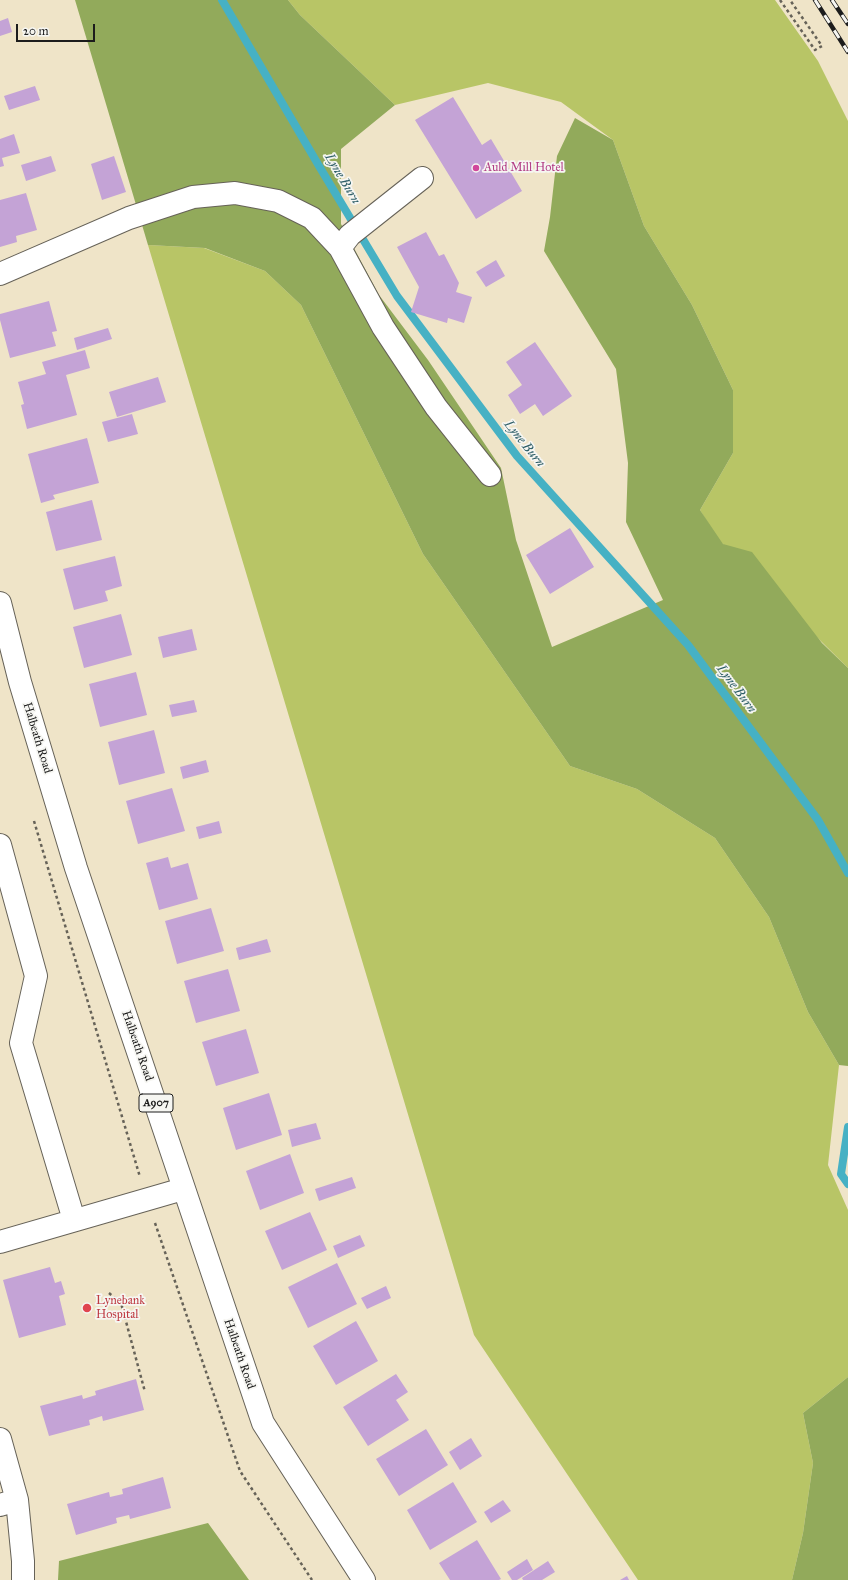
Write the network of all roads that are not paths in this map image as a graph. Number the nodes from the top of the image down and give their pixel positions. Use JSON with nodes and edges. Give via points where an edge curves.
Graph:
{"nodes":[{"id":1,"x":422,"y":178,"type":"dead end"},
{"id":2,"x":340,"y":248,"type":"junction"},
{"id":3,"x":0,"y":274,"type":"edge"},
{"id":4,"x":490,"y":475,"type":"dead end"},
{"id":5,"x":0,"y":603,"type":"edge"},
{"id":6,"x":0,"y":845,"type":"edge"},
{"id":7,"x":183,"y":1188,"type":"junction"},
{"id":8,"x":74,"y":1220,"type":"junction"},
{"id":9,"x":0,"y":1242,"type":"edge"},
{"id":10,"x":0,"y":1438,"type":"edge"},
{"id":11,"x":9,"y":1503,"type":"edge"},
{"id":12,"x":361,"y":1579,"type":"edge"},
{"id":13,"x":23,"y":1580,"type":"edge"}],
"edges":[{"from":1,"to":2,"type":"main road","via":[[350,235]]},
{"from":2,"to":3,"type":"main road","via":[[312,218],[278,201],[236,193],[192,197],[129,218]]},
{"from":2,"to":4,"type":"main road","via":[[383,327],[436,407]]},
{"from":5,"to":7,"type":"main road","name":"Halbeath Road","number":"A907","via":[[20,682],[76,868]]},
{"from":6,"to":8,"type":"main road","via":[[36,976],[21,1043]]},
{"from":7,"to":8,"type":"main road"},
{"from":7,"to":12,"type":"main road","name":"Halbeath Road","number":"A907","via":[[263,1423]]},
{"from":8,"to":9,"type":"main road"},
{"from":10,"to":11,"type":"main road"},
{"from":11,"to":13,"type":"main road","via":[[23,1561]]}]}
